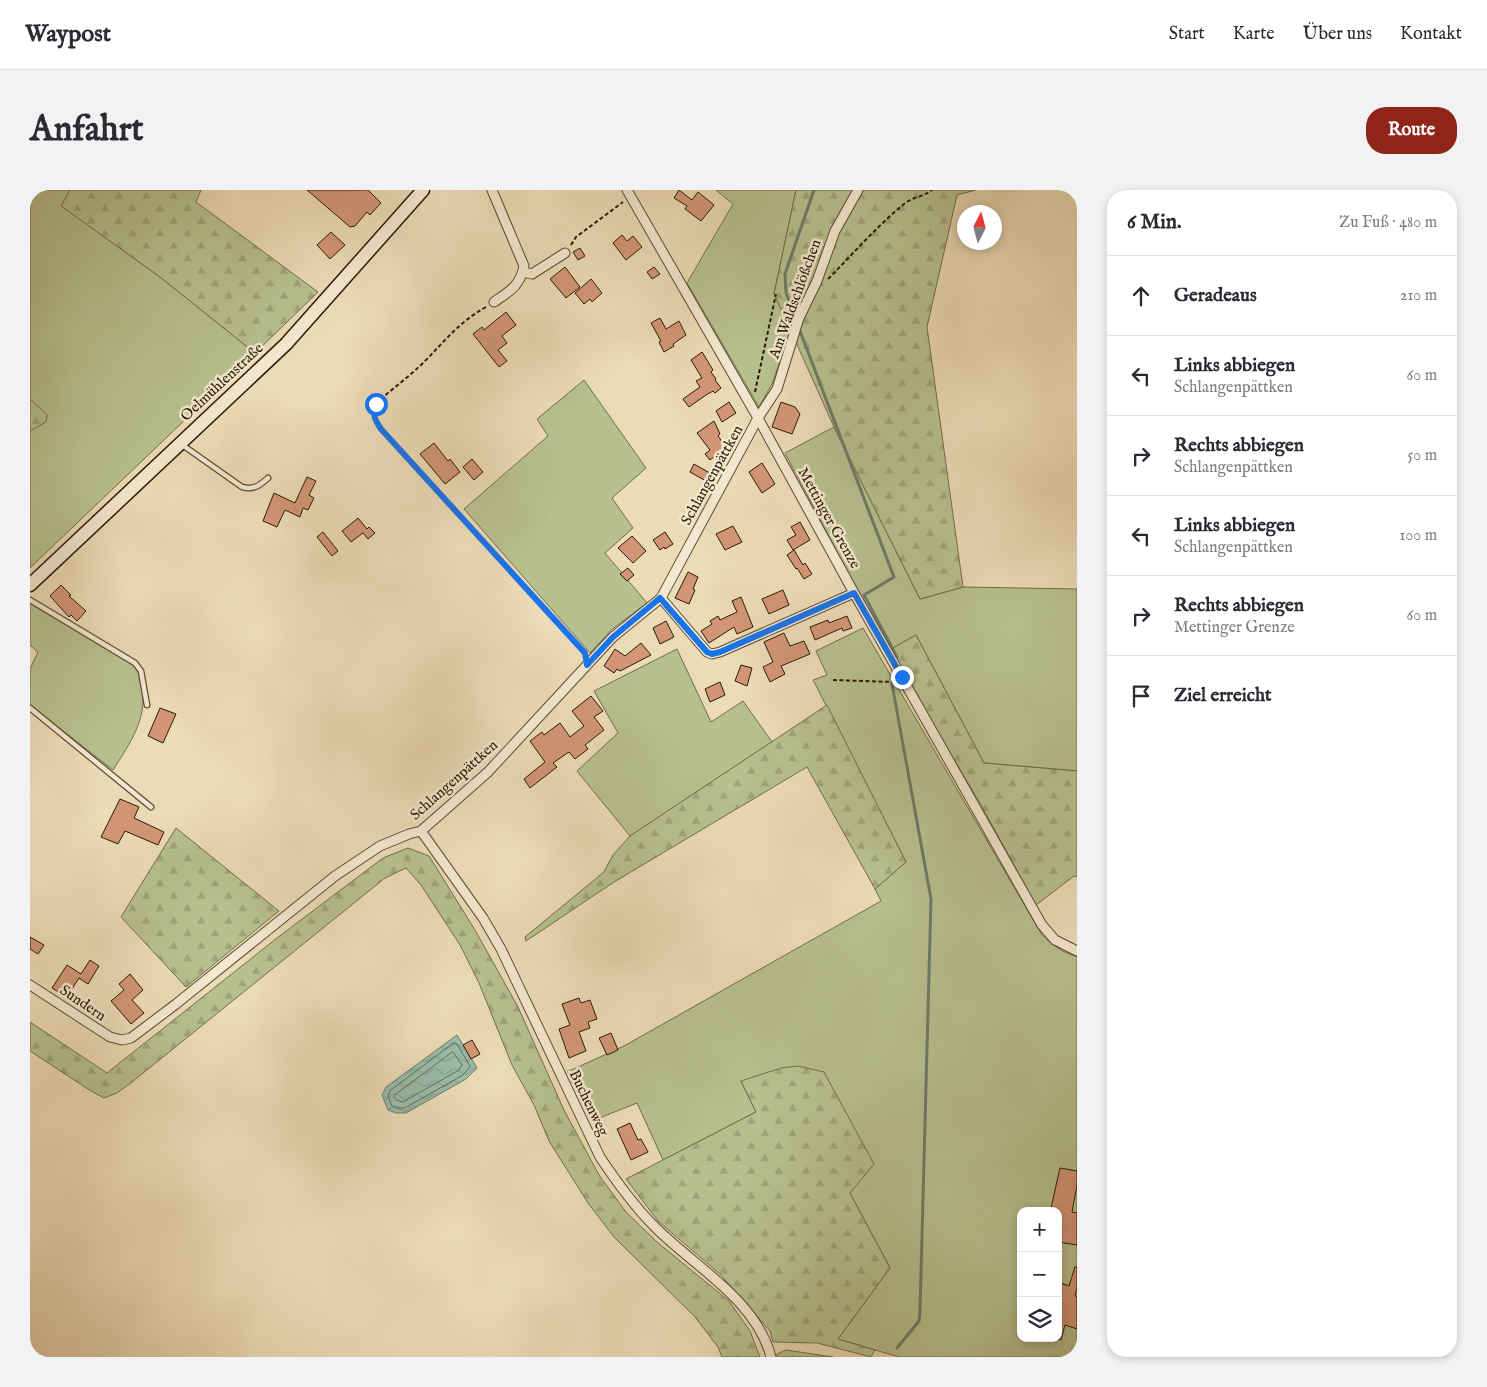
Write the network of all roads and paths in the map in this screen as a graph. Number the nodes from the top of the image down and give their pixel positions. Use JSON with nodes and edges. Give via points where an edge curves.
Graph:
{"nodes":[{"id":1,"x":423,"y":190,"type":"edge"},
{"id":2,"x":492,"y":190,"type":"edge"},
{"id":3,"x":858,"y":190,"type":"edge"},
{"id":4,"x":932,"y":190,"type":"edge"},
{"id":5,"x":629,"y":193,"type":"edge"},
{"id":6,"x":565,"y":253,"type":"joint"},
{"id":7,"x":523,"y":272,"type":"junction"},
{"id":8,"x":815,"y":286,"type":"junction"},
{"id":9,"x":776,"y":294,"type":"dead end"},
{"id":10,"x":494,"y":302,"type":"joint"},
{"id":11,"x":752,"y":406,"type":"junction"},
{"id":12,"x":758,"y":418,"type":"junction"},
{"id":13,"x":180,"y":443,"type":"junction"},
{"id":14,"x":268,"y":478,"type":"dead end"},
{"id":15,"x":30,"y":585,"type":"edge"},
{"id":16,"x":854,"y":593,"type":"junction"},
{"id":17,"x":660,"y":598,"type":"junction"},
{"id":18,"x":30,"y":600,"type":"edge"},
{"id":19,"x":587,"y":665,"type":"junction"},
{"id":20,"x":833,"y":680,"type":"dead end"},
{"id":21,"x":905,"y":682,"type":"junction"},
{"id":22,"x":147,"y":705,"type":"dead end"},
{"id":23,"x":30,"y":708,"type":"edge"},
{"id":24,"x":151,"y":807,"type":"dead end"},
{"id":25,"x":421,"y":831,"type":"junction"},
{"id":26,"x":1077,"y":952,"type":"edge"},
{"id":27,"x":30,"y":985,"type":"edge"},
{"id":28,"x":122,"y":1040,"type":"joint"},
{"id":29,"x":771,"y":1357,"type":"edge"}],
"edges":[{"from":1,"to":13,"type":"street","name":"Oelmühlenstraße","via":[[286,344]]},
{"from":2,"to":7,"type":"street","via":[[524,266]]},
{"from":3,"to":8,"type":"street","name":"Am Waldschlößchen","via":[[835,231]]},
{"from":4,"to":8,"type":"path","via":[[906,202],[825,283]]},
{"from":5,"to":6,"type":"path","via":[[576,237]]},
{"from":5,"to":11,"type":"street","name":"Mettinger Grenze"},
{"from":6,"to":7,"type":"street","via":[[532,274]]},
{"from":7,"to":10,"type":"street","via":[[515,287]]},
{"from":8,"to":12,"type":"street","name":"Am Waldschlößchen","via":[[799,318],[777,389]]},
{"from":9,"to":11,"type":"path"},
{"from":10,"to":19,"type":"path","via":[[472,315],[382,398],[376,404],[374,419],[585,653]]},
{"from":11,"to":12,"type":"street","name":"Mettinger Grenze"},
{"from":12,"to":16,"type":"street","name":"Mettinger Grenze"},
{"from":12,"to":17,"type":"street","name":"Schlangenpättken"},
{"from":13,"to":14,"type":"lane","via":[[242,487],[257,487]]},
{"from":13,"to":15,"type":"street","name":"Oelmühlenstraße"},
{"from":16,"to":17,"type":"street","via":[[712,654]]},
{"from":16,"to":21,"type":"street","name":"Mettinger Grenze"},
{"from":17,"to":19,"type":"street","name":"Schlangenpättken","via":[[613,637]]},
{"from":18,"to":22,"type":"lane","via":[[135,663],[141,672]]},
{"from":19,"to":25,"type":"street","name":"Schlangenpättken","via":[[488,772]]},
{"from":20,"to":21,"type":"path"},
{"from":21,"to":26,"type":"street","name":"Mettinger Grenze","via":[[1042,925],[1055,940]]},
{"from":23,"to":24,"type":"lane"},
{"from":25,"to":28,"type":"street","name":"Schlangenpättken","via":[[380,846],[335,876],[176,1004],[131,1038]]},
{"from":25,"to":29,"type":"street","name":"Buchenweg","via":[[501,949],[600,1157],[653,1226],[748,1312],[765,1339]]},
{"from":27,"to":28,"type":"street","name":"Sundern","via":[[110,1037]]}]}
